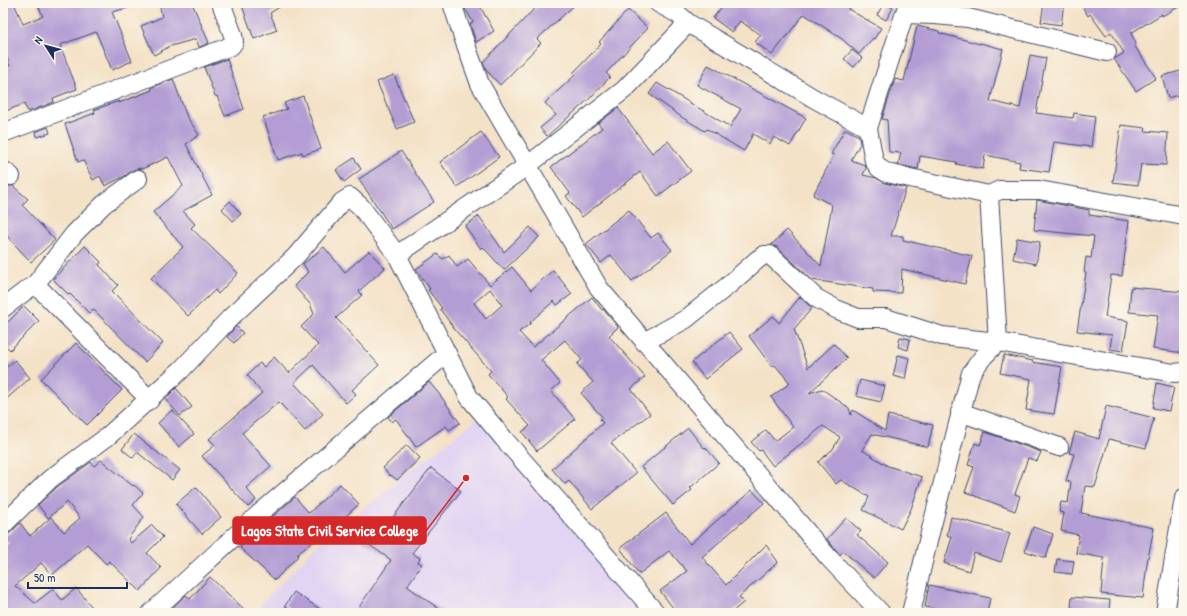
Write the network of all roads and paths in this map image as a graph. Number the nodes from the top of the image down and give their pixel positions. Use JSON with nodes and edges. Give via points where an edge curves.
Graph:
{"nodes":[{"id":1,"x":221,"y":3,"type":"edge"},
{"id":2,"x":452,"y":3,"type":"edge"},
{"id":3,"x":658,"y":3,"type":"edge"},
{"id":4,"x":906,"y":9,"type":"edge"},
{"id":5,"x":684,"y":13,"type":"edge"},
{"id":6,"x":1107,"y":52,"type":"dead end"},
{"id":7,"x":868,"y":128,"type":"junction"},
{"id":8,"x":3,"y":133,"type":"edge"},
{"id":9,"x":527,"y":166,"type":"junction"},
{"id":10,"x":138,"y":179,"type":"dead end"},
{"id":11,"x":989,"y":195,"type":"junction"},
{"id":12,"x":1184,"y":216,"type":"edge"},
{"id":13,"x":397,"y":255,"type":"junction"},
{"id":14,"x":34,"y":286,"type":"junction"},
{"id":15,"x":3,"y":308,"type":"edge"},
{"id":16,"x":644,"y":342,"type":"junction"},
{"id":17,"x":998,"y":342,"type":"junction"},
{"id":18,"x":447,"y":353,"type":"junction"},
{"id":19,"x":1184,"y":372,"type":"edge"},
{"id":20,"x":150,"y":400,"type":"junction"},
{"id":21,"x":960,"y":412,"type":"junction"},
{"id":22,"x":1059,"y":447,"type":"dead end"},
{"id":23,"x":1184,"y":498,"type":"edge"},
{"id":24,"x":3,"y":525,"type":"edge"},
{"id":25,"x":151,"y":613,"type":"edge"},
{"id":26,"x":656,"y":613,"type":"edge"},
{"id":27,"x":881,"y":613,"type":"edge"},
{"id":28,"x":911,"y":613,"type":"edge"},
{"id":29,"x":1165,"y":613,"type":"edge"}],
"edges":[{"from":1,"to":8,"type":"street","via":[[233,35],[234,42],[231,46]]},
{"from":2,"to":9,"type":"street","via":[[480,84]]},
{"from":3,"to":5,"type":"street"},
{"from":4,"to":6,"type":"street","via":[[968,18]]},
{"from":4,"to":7,"type":"street"},
{"from":5,"to":7,"type":"street","via":[[815,99]]},
{"from":5,"to":9,"type":"street","via":[[625,89]]},
{"from":7,"to":11,"type":"street","via":[[874,161],[887,173]]},
{"from":9,"to":13,"type":"street"},
{"from":9,"to":16,"type":"street","via":[[599,288]]},
{"from":10,"to":14,"type":"street","via":[[104,204],[74,234]]},
{"from":11,"to":12,"type":"street","via":[[1000,190],[1039,190]]},
{"from":11,"to":17,"type":"street"},
{"from":13,"to":18,"type":"street"},
{"from":13,"to":20,"type":"street","via":[[356,201],[350,197],[342,202],[295,257],[230,318]]},
{"from":14,"to":15,"type":"street"},
{"from":14,"to":20,"type":"street","via":[[40,289]]},
{"from":16,"to":17,"type":"street","via":[[686,319],[764,255],[770,255],[816,298],[858,318],[886,318],[942,336]]},
{"from":16,"to":27,"type":"street","via":[[829,558]]},
{"from":17,"to":19,"type":"street","via":[[1174,373]]},
{"from":17,"to":21,"type":"street","via":[[972,373]]},
{"from":18,"to":25,"type":"street","via":[[260,513]]},
{"from":18,"to":26,"type":"street","via":[[470,397]]},
{"from":20,"to":24,"type":"street","via":[[107,437],[50,479]]},
{"from":21,"to":22,"type":"street"},
{"from":21,"to":28,"type":"street"},
{"from":23,"to":29,"type":"street"}]}
